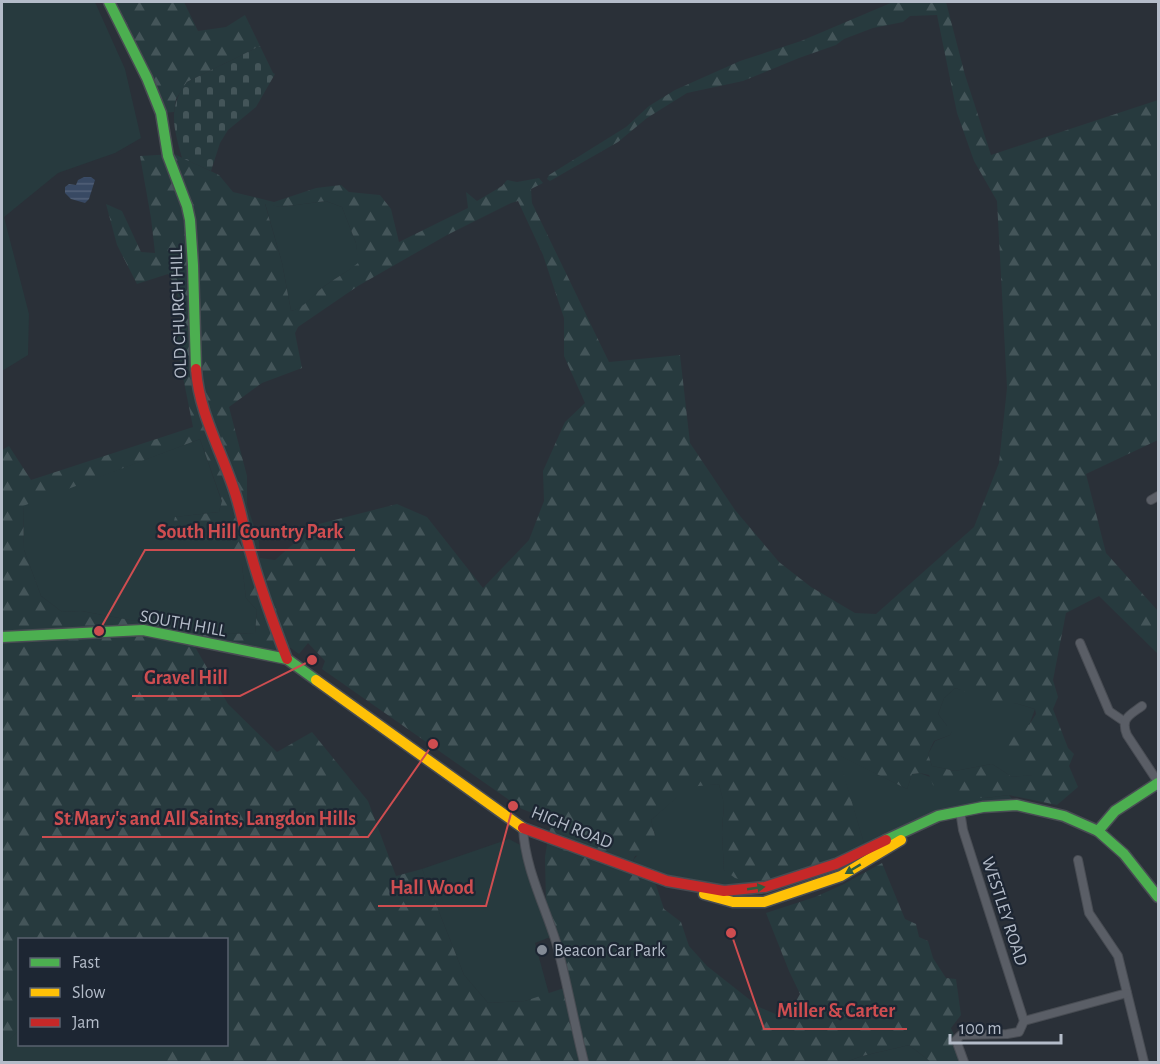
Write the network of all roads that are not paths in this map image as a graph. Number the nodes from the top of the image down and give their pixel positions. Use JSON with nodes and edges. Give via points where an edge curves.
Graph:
{"nodes":[{"id":1,"x":109,"y":2,"type":"edge"},
{"id":2,"x":2,"y":637,"type":"edge"},
{"id":3,"x":1080,"y":643,"type":"dead end"},
{"id":4,"x":286,"y":659,"type":"junction"},
{"id":5,"x":1142,"y":706,"type":"dead end"},
{"id":6,"x":1125,"y":722,"type":"junction"},
{"id":7,"x":1158,"y":782,"type":"edge"},
{"id":8,"x":960,"y":810,"type":"junction"},
{"id":9,"x":523,"y":828,"type":"junction"},
{"id":10,"x":1098,"y":831,"type":"junction"},
{"id":11,"x":1078,"y":860,"type":"dead end"},
{"id":12,"x":1158,"y":897,"type":"edge"},
{"id":13,"x":1127,"y":993,"type":"junction"},
{"id":14,"x":1024,"y":1021,"type":"junction"},
{"id":15,"x":584,"y":1062,"type":"edge"},
{"id":16,"x":964,"y":1062,"type":"edge"},
{"id":17,"x":1144,"y":1062,"type":"edge"}],
"edges":[{"from":1,"to":4,"type":"main road","name":"OLD CHURCH HILL","via":[[161,113],[168,156],[188,206],[197,386],[208,426],[236,495],[250,552]]},
{"from":2,"to":4,"type":"main road","name":"SOUTH HILL","via":[[143,630]]},
{"from":3,"to":6,"type":"street","via":[[1109,711]]},
{"from":4,"to":9,"type":"main road","name":"HIGH ROAD"},
{"from":5,"to":6,"type":"street"},
{"from":6,"to":7,"type":"street","via":[[1127,735]]},
{"from":7,"to":10,"type":"main road","via":[[1115,811]]},
{"from":8,"to":9,"type":"main road","name":"HIGH ROAD","via":[[938,816],[836,864],[778,884],[724,891],[667,881]]},
{"from":8,"to":10,"type":"main road","name":"HIGH ROAD","via":[[1017,806],[1064,816]]},
{"from":8,"to":14,"type":"street","name":"WESTLEY ROAD"},
{"from":9,"to":15,"type":"street","via":[[524,847],[555,941]]},
{"from":10,"to":12,"type":"main road","name":"HIGH ROAD","via":[[1124,854]]},
{"from":11,"to":13,"type":"street","via":[[1089,913],[1118,956]]},
{"from":13,"to":14,"type":"street"},
{"from":13,"to":17,"type":"street"},
{"from":14,"to":16,"type":"street","via":[[1018,1032],[961,1035],[956,1040]]}]}
